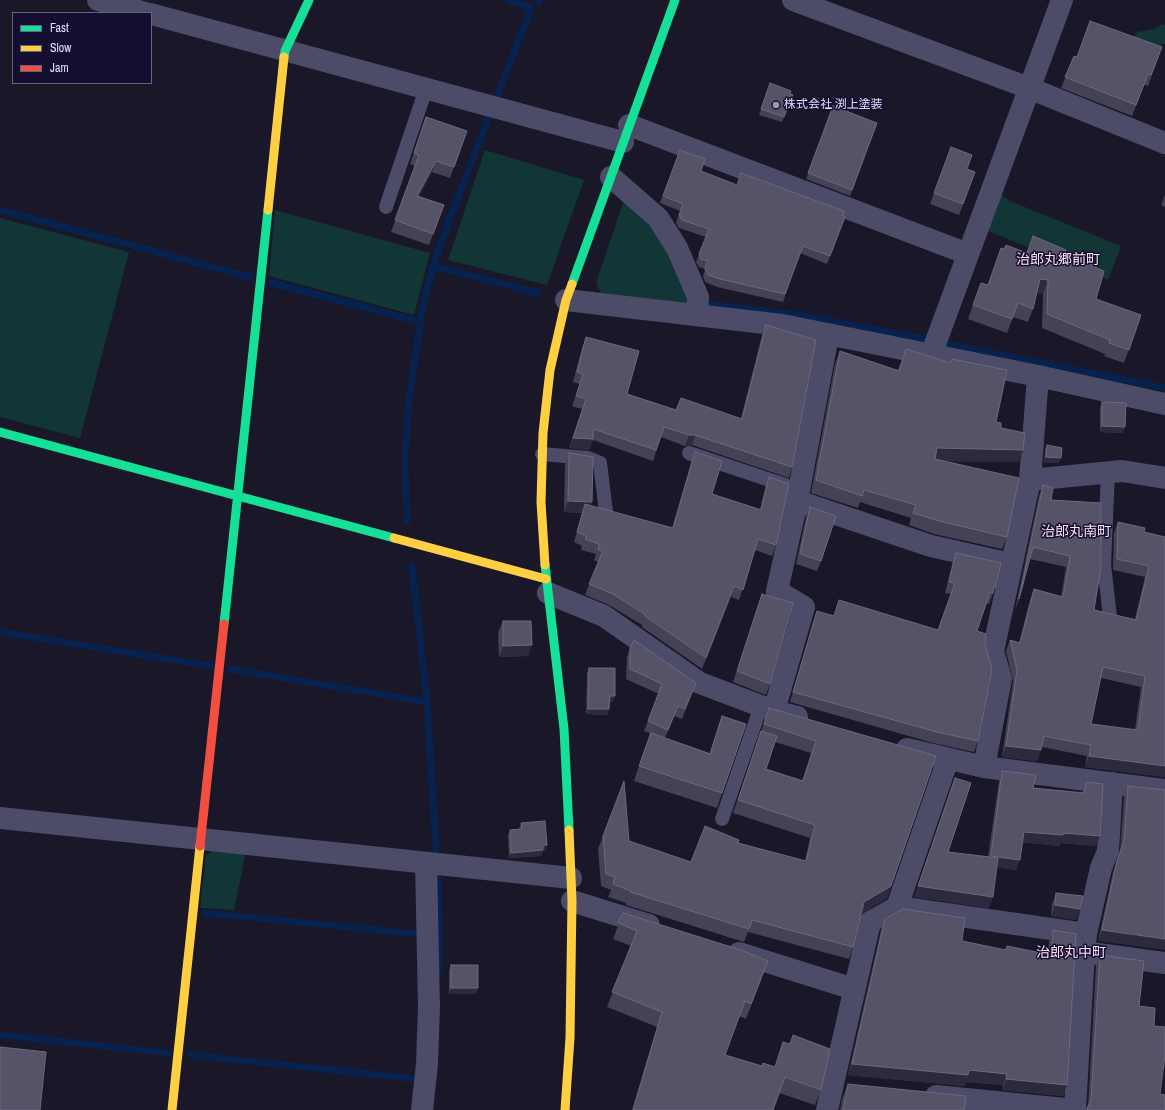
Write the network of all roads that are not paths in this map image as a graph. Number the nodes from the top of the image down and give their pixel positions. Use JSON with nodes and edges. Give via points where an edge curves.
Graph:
{"nodes":[{"id":1,"x":98,"y":0,"type":"edge"},
{"id":2,"x":309,"y":0,"type":"edge"},
{"id":3,"x":675,"y":0,"type":"edge"},
{"id":4,"x":793,"y":0,"type":"edge"},
{"id":5,"x":1062,"y":0,"type":"edge"},
{"id":6,"x":142,"y":12,"type":"edge"},
{"id":7,"x":152,"y":14,"type":"edge"},
{"id":8,"x":285,"y":51,"type":"junction"},
{"id":9,"x":1029,"y":88,"type":"junction"},
{"id":10,"x":426,"y":89,"type":"junction"},
{"id":11,"x":626,"y":134,"type":"junction"},
{"id":12,"x":1165,"y":143,"type":"edge"},
{"id":13,"x":611,"y":177,"type":"junction"},
{"id":14,"x":386,"y":206,"type":"dead end"},
{"id":15,"x":968,"y":254,"type":"junction"},
{"id":16,"x":566,"y":300,"type":"junction"},
{"id":17,"x":697,"y":315,"type":"junction"},
{"id":18,"x":828,"y":334,"type":"junction"},
{"id":19,"x":931,"y":356,"type":"junction"},
{"id":20,"x":1038,"y":376,"type":"junction"},
{"id":21,"x":1165,"y":404,"type":"edge"},
{"id":22,"x":0,"y":432,"type":"edge"},
{"id":23,"x":689,"y":453,"type":"dead end"},
{"id":24,"x":542,"y":454,"type":"junction"},
{"id":25,"x":1108,"y":472,"type":"junction"},
{"id":26,"x":1165,"y":478,"type":"edge"},
{"id":27,"x":1030,"y":480,"type":"junction"},
{"id":28,"x":237,"y":496,"type":"junction"},
{"id":29,"x":798,"y":496,"type":"junction"},
{"id":30,"x":606,"y":512,"type":"edge"},
{"id":31,"x":1011,"y":564,"type":"junction"},
{"id":32,"x":547,"y":586,"type":"junction"},
{"id":33,"x":1110,"y":617,"type":"edge"},
{"id":34,"x":768,"y":708,"type":"junction"},
{"id":35,"x":819,"y":723,"type":"edge"},
{"id":36,"x":885,"y":742,"type":"edge"},
{"id":37,"x":948,"y":759,"type":"junction"},
{"id":38,"x":984,"y":767,"type":"junction"},
{"id":39,"x":1112,"y":783,"type":"junction"},
{"id":40,"x":1165,"y":790,"type":"edge"},
{"id":41,"x":0,"y":818,"type":"edge"},
{"id":42,"x":722,"y":819,"type":"dead end"},
{"id":43,"x":200,"y":839,"type":"junction"},
{"id":44,"x":426,"y":863,"type":"junction"},
{"id":45,"x":571,"y":878,"type":"junction"},
{"id":46,"x":572,"y":901,"type":"junction"},
{"id":47,"x":897,"y":907,"type":"junction"},
{"id":48,"x":671,"y":932,"type":"edge"},
{"id":49,"x":1085,"y":943,"type":"junction"},
{"id":50,"x":717,"y":946,"type":"edge"},
{"id":51,"x":1165,"y":963,"type":"edge"},
{"id":52,"x":854,"y":989,"type":"junction"},
{"id":53,"x":919,"y":1095,"type":"edge"},
{"id":54,"x":172,"y":1110,"type":"edge"},
{"id":55,"x":422,"y":1110,"type":"edge"},
{"id":56,"x":565,"y":1110,"type":"edge"},
{"id":57,"x":827,"y":1110,"type":"edge"},
{"id":58,"x":1075,"y":1110,"type":"edge"}],
"edges":[{"from":1,"to":6,"type":"street"},
{"from":2,"to":8,"type":"street"},
{"from":3,"to":11,"type":"street"},
{"from":4,"to":9,"type":"street"},
{"from":5,"to":9,"type":"street"},
{"from":7,"to":8,"type":"street"},
{"from":8,"to":10,"type":"street"},
{"from":8,"to":28,"type":"street"},
{"from":9,"to":12,"type":"street"},
{"from":9,"to":15,"type":"street"},
{"from":10,"to":11,"type":"street"},
{"from":10,"to":14,"type":"lane"},
{"from":11,"to":13,"type":"street"},
{"from":11,"to":15,"type":"street"},
{"from":13,"to":16,"type":"street"},
{"from":13,"to":17,"type":"street","via":[[658,218],[677,248],[698,297]]},
{"from":15,"to":19,"type":"street"},
{"from":16,"to":17,"type":"street"},
{"from":16,"to":24,"type":"street","via":[[550,370]]},
{"from":17,"to":18,"type":"street","via":[[782,325]]},
{"from":18,"to":19,"type":"street"},
{"from":18,"to":29,"type":"street"},
{"from":19,"to":20,"type":"street"},
{"from":20,"to":21,"type":"street"},
{"from":20,"to":27,"type":"street"},
{"from":22,"to":28,"type":"street"},
{"from":23,"to":29,"type":"lane"},
{"from":24,"to":30,"type":"lane","via":[[588,458],[600,463]]},
{"from":24,"to":32,"type":"street","via":[[541,502]]},
{"from":25,"to":26,"type":"street","via":[[1122,471]]},
{"from":25,"to":27,"type":"street"},
{"from":25,"to":33,"type":"lane","via":[[1104,565]]},
{"from":27,"to":31,"type":"street"},
{"from":28,"to":32,"type":"street"},
{"from":28,"to":43,"type":"street"},
{"from":29,"to":31,"type":"street","via":[[931,546]]},
{"from":29,"to":34,"type":"street","via":[[778,591],[804,607]]},
{"from":31,"to":38,"type":"street","via":[[993,651],[1001,679]]},
{"from":32,"to":34,"type":"street","via":[[604,616],[700,683]]},
{"from":32,"to":45,"type":"street","via":[[564,729]]},
{"from":34,"to":35,"type":"street"},
{"from":34,"to":42,"type":"lane"},
{"from":36,"to":37,"type":"street"},
{"from":37,"to":38,"type":"street"},
{"from":37,"to":47,"type":"street"},
{"from":38,"to":39,"type":"street"},
{"from":39,"to":40,"type":"street"},
{"from":39,"to":49,"type":"street","via":[[1108,850],[1101,868]]},
{"from":41,"to":43,"type":"street"},
{"from":43,"to":44,"type":"street"},
{"from":43,"to":54,"type":"street"},
{"from":44,"to":45,"type":"street"},
{"from":44,"to":55,"type":"street","via":[[429,1007]]},
{"from":45,"to":46,"type":"street"},
{"from":46,"to":48,"type":"street"},
{"from":46,"to":56,"type":"street","via":[[570,1038]]},
{"from":47,"to":49,"type":"street"},
{"from":47,"to":52,"type":"street","via":[[870,922]]},
{"from":49,"to":51,"type":"street"},
{"from":49,"to":58,"type":"street"},
{"from":50,"to":52,"type":"street"},
{"from":52,"to":57,"type":"street","via":[[841,1087]]},
{"from":53,"to":58,"type":"street"}]}
